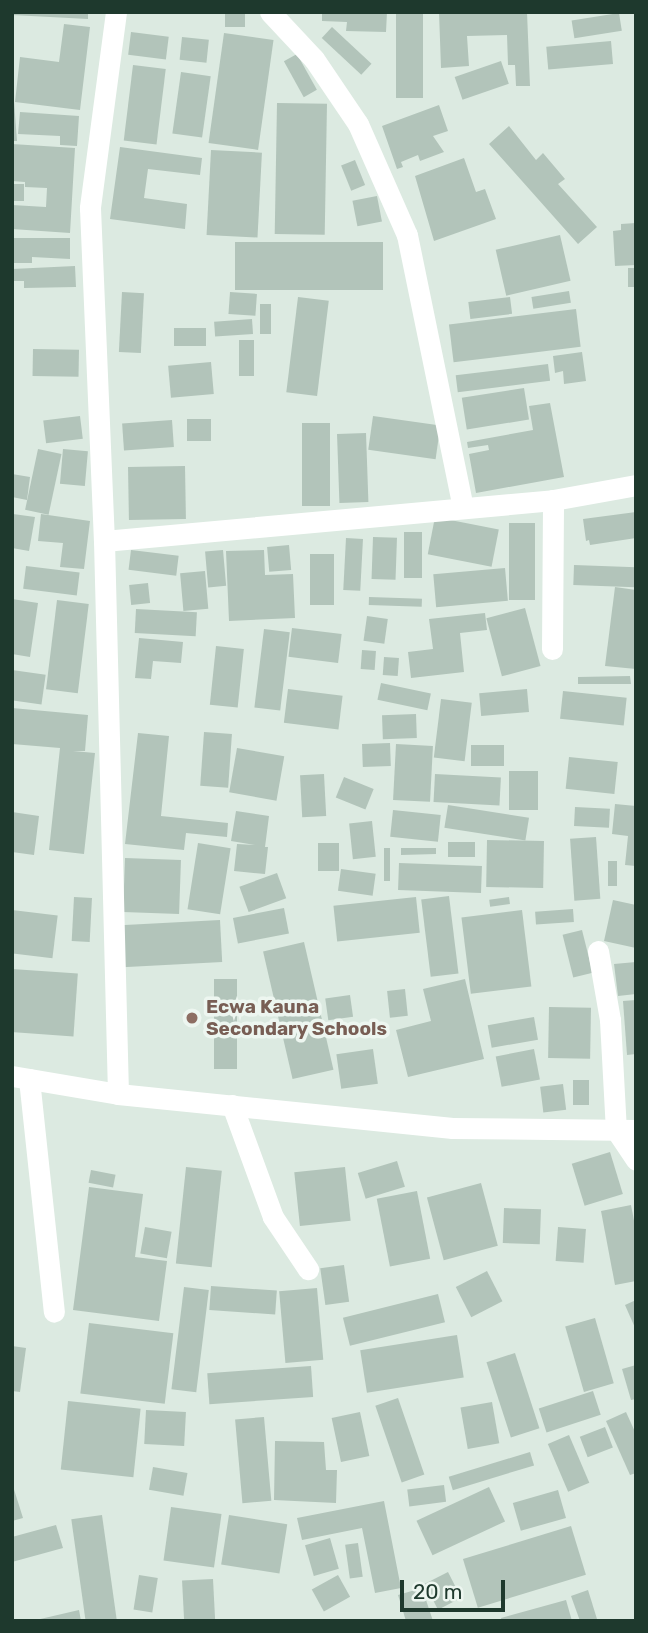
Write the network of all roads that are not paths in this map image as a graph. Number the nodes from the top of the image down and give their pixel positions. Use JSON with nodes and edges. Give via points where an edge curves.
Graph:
{"nodes":[{"id":1,"x":116,"y":12,"type":"edge"},
{"id":2,"x":270,"y":12,"type":"edge"},
{"id":3,"x":636,"y":485,"type":"edge"},
{"id":4,"x":553,"y":500,"type":"junction"},
{"id":5,"x":463,"y":507,"type":"junction"},
{"id":6,"x":103,"y":541,"type":"junction"},
{"id":7,"x":552,"y":649,"type":"dead end"},
{"id":8,"x":598,"y":951,"type":"dead end"},
{"id":9,"x":21,"y":1077,"type":"edge"},
{"id":10,"x":118,"y":1094,"type":"junction"},
{"id":11,"x":232,"y":1105,"type":"junction"},
{"id":12,"x":626,"y":1130,"type":"edge"},
{"id":13,"x":636,"y":1160,"type":"edge"},
{"id":14,"x":308,"y":1269,"type":"dead end"},
{"id":15,"x":54,"y":1312,"type":"dead end"}],
"edges":[{"from":1,"to":6,"type":"street","via":[[90,208]]},
{"from":2,"to":5,"type":"street","via":[[314,59],[358,124],[407,235]]},
{"from":3,"to":4,"type":"street"},
{"from":4,"to":5,"type":"street"},
{"from":4,"to":7,"type":"street"},
{"from":5,"to":6,"type":"street"},
{"from":6,"to":10,"type":"street"},
{"from":8,"to":12,"type":"street"},
{"from":9,"to":10,"type":"street"},
{"from":9,"to":15,"type":"street"},
{"from":10,"to":11,"type":"street"},
{"from":11,"to":12,"type":"street","via":[[452,1128]]},
{"from":11,"to":14,"type":"street","via":[[273,1217]]},
{"from":12,"to":13,"type":"street"}]}
